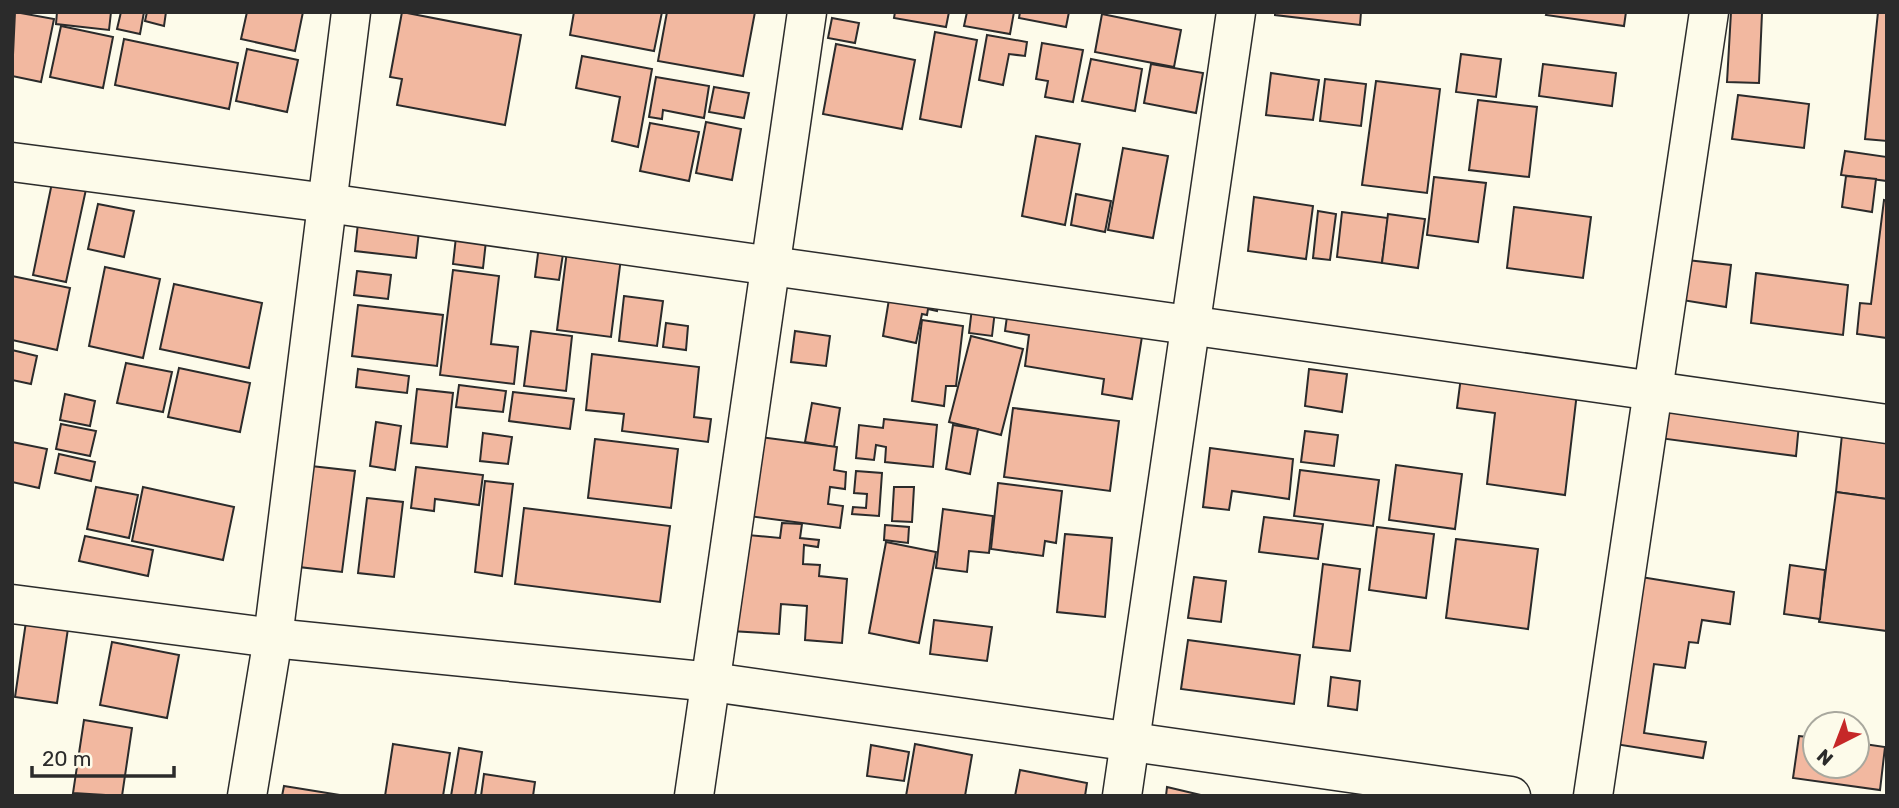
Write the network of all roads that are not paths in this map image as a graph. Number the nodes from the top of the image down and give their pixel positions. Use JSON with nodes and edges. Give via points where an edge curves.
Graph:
{"nodes":[{"id":1,"x":351,"y":12,"type":"edge"},
{"id":2,"x":807,"y":12,"type":"edge"},
{"id":3,"x":1236,"y":12,"type":"edge"},
{"id":4,"x":1709,"y":12,"type":"edge"},
{"id":5,"x":12,"y":162,"type":"edge"},
{"id":6,"x":327,"y":203,"type":"junction"},
{"id":7,"x":772,"y":266,"type":"junction"},
{"id":8,"x":1191,"y":325,"type":"junction"},
{"id":9,"x":1654,"y":391,"type":"junction"},
{"id":10,"x":1887,"y":424,"type":"edge"},
{"id":11,"x":12,"y":604,"type":"edge"},
{"id":12,"x":273,"y":638,"type":"junction"},
{"id":13,"x":712,"y":682,"type":"junction"},
{"id":14,"x":1130,"y":742,"type":"junction"},
{"id":15,"x":247,"y":796,"type":"edge"},
{"id":16,"x":694,"y":796,"type":"edge"},
{"id":17,"x":1122,"y":796,"type":"edge"},
{"id":18,"x":1511,"y":796,"type":"edge"},
{"id":19,"x":1593,"y":796,"type":"edge"}],
"edges":[{"from":1,"to":6,"type":"street"},
{"from":2,"to":7,"type":"street"},
{"from":3,"to":8,"type":"street"},
{"from":4,"to":9,"type":"street"},
{"from":5,"to":6,"type":"street"},
{"from":6,"to":7,"type":"street"},
{"from":6,"to":12,"type":"street"},
{"from":7,"to":8,"type":"street"},
{"from":7,"to":13,"type":"street"},
{"from":8,"to":9,"type":"street"},
{"from":8,"to":14,"type":"street"},
{"from":9,"to":10,"type":"street"},
{"from":9,"to":19,"type":"street"},
{"from":11,"to":12,"type":"street"},
{"from":12,"to":13,"type":"street"},
{"from":12,"to":15,"type":"street"},
{"from":13,"to":14,"type":"street"},
{"from":13,"to":16,"type":"street"},
{"from":14,"to":17,"type":"street"},
{"from":14,"to":18,"type":"street"}]}
